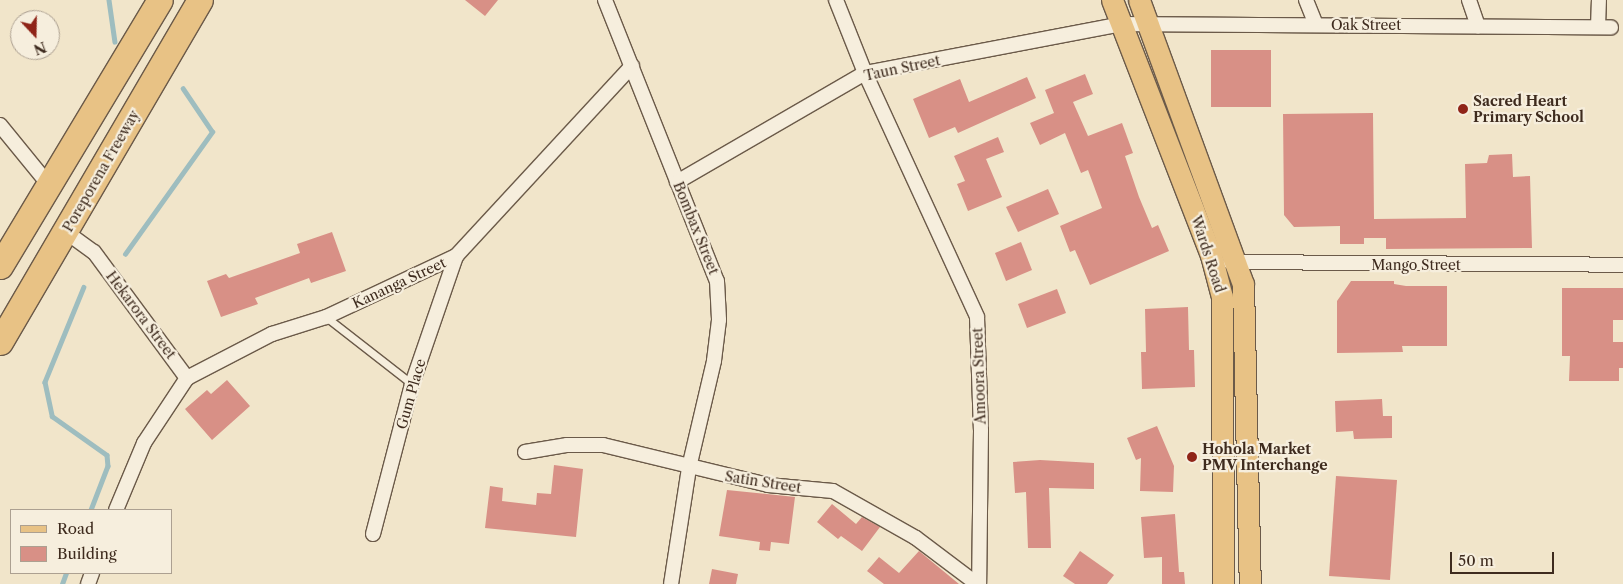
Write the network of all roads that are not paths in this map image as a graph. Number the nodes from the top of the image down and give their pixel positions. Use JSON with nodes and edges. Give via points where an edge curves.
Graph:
{"nodes":[{"id":1,"x":160,"y":0,"type":"edge"},
{"id":2,"x":200,"y":0,"type":"edge"},
{"id":3,"x":605,"y":0,"type":"edge"},
{"id":4,"x":836,"y":0,"type":"edge"},
{"id":5,"x":1112,"y":0,"type":"edge"},
{"id":6,"x":1139,"y":0,"type":"edge"},
{"id":7,"x":1306,"y":0,"type":"edge"},
{"id":8,"x":1469,"y":0,"type":"edge"},
{"id":9,"x":1599,"y":0,"type":"edge"},
{"id":10,"x":1122,"y":24,"type":"junction"},
{"id":11,"x":1149,"y":25,"type":"junction"},
{"id":12,"x":1316,"y":25,"type":"junction"},
{"id":13,"x":1478,"y":26,"type":"junction"},
{"id":14,"x":632,"y":66,"type":"junction"},
{"id":15,"x":865,"y":73,"type":"junction"},
{"id":16,"x":0,"y":125,"type":"edge"},
{"id":17,"x":677,"y":182,"type":"junction"},
{"id":18,"x":48,"y":185,"type":"junction"},
{"id":19,"x":66,"y":232,"type":"junction"},
{"id":20,"x":1211,"y":255,"type":"junction"},
{"id":21,"x":456,"y":256,"type":"junction"},
{"id":22,"x":1237,"y":264,"type":"junction"},
{"id":23,"x":1623,"y":265,"type":"edge"},
{"id":24,"x":0,"y":266,"type":"edge"},
{"id":25,"x":326,"y":317,"type":"junction"},
{"id":26,"x":0,"y":342,"type":"edge"},
{"id":27,"x":188,"y":378,"type":"junction"},
{"id":28,"x":412,"y":384,"type":"junction"},
{"id":29,"x":525,"y":452,"type":"dead end"},
{"id":30,"x":689,"y":468,"type":"junction"},
{"id":31,"x":116,"y":509,"type":"edge"},
{"id":32,"x":373,"y":534,"type":"dead end"},
{"id":33,"x":671,"y":584,"type":"edge"},
{"id":34,"x":978,"y":584,"type":"edge"},
{"id":35,"x":1224,"y":584,"type":"edge"},
{"id":36,"x":1250,"y":584,"type":"edge"}],
"edges":[{"from":1,"to":18,"type":"highway"},
{"from":2,"to":19,"type":"highway","name":"Poreporena Freeway"},
{"from":3,"to":14,"type":"street","name":"Bombax Street"},
{"from":4,"to":15,"type":"street","name":"Amoora Street"},
{"from":5,"to":10,"type":"main road","name":"Wards Road"},
{"from":6,"to":11,"type":"main road","name":"Wards Road"},
{"from":7,"to":12,"type":"street"},
{"from":8,"to":13,"type":"street"},
{"from":9,"to":13,"type":"street","name":"Oak Street","via":[[1604,27]]},
{"from":10,"to":11,"type":"street","name":"Oak Street"},
{"from":10,"to":15,"type":"street","name":"Taun Street"},
{"from":10,"to":20,"type":"main road","name":"Wards Road"},
{"from":11,"to":12,"type":"street","name":"Oak Street"},
{"from":11,"to":22,"type":"main road","name":"Wards Road"},
{"from":12,"to":13,"type":"street","name":"Oak Street"},
{"from":14,"to":17,"type":"street","name":"Bombax Street"},
{"from":14,"to":21,"type":"street","name":"Kananga Street"},
{"from":15,"to":17,"type":"street","name":"Taun Street"},
{"from":15,"to":34,"type":"street","name":"Amoora Street","via":[[977,317],[981,421]]},
{"from":16,"to":18,"type":"street"},
{"from":17,"to":30,"type":"street","name":"Bombax Street","via":[[717,281],[719,320],[714,361]]},
{"from":18,"to":24,"type":"highway"},
{"from":19,"to":26,"type":"highway","name":"Poreporena Freeway"},
{"from":19,"to":27,"type":"street","name":"Hekarora Street","via":[[94,252]]},
{"from":20,"to":22,"type":"street","name":"Mango Street"},
{"from":20,"to":35,"type":"main road","name":"Wards Road","via":[[1222,297]]},
{"from":21,"to":25,"type":"street","name":"Kananga Street"},
{"from":21,"to":28,"type":"street","name":"Gum Place"},
{"from":22,"to":23,"type":"street","name":"Mango Street"},
{"from":22,"to":36,"type":"main road","name":"Wards Road","via":[[1245,305]]},
{"from":25,"to":27,"type":"street","name":"Kananga Street","via":[[272,334]]},
{"from":25,"to":28,"type":"lane"},
{"from":27,"to":31,"type":"street","via":[[144,443]]},
{"from":28,"to":32,"type":"street","name":"Gum Place"},
{"from":29,"to":30,"type":"street","name":"Satin Street","via":[[567,445],[602,445]]},
{"from":30,"to":33,"type":"street","name":"Bombax Street"},
{"from":30,"to":34,"type":"street","name":"Satin Street","via":[[768,485],[833,492],[916,538]]}]}
